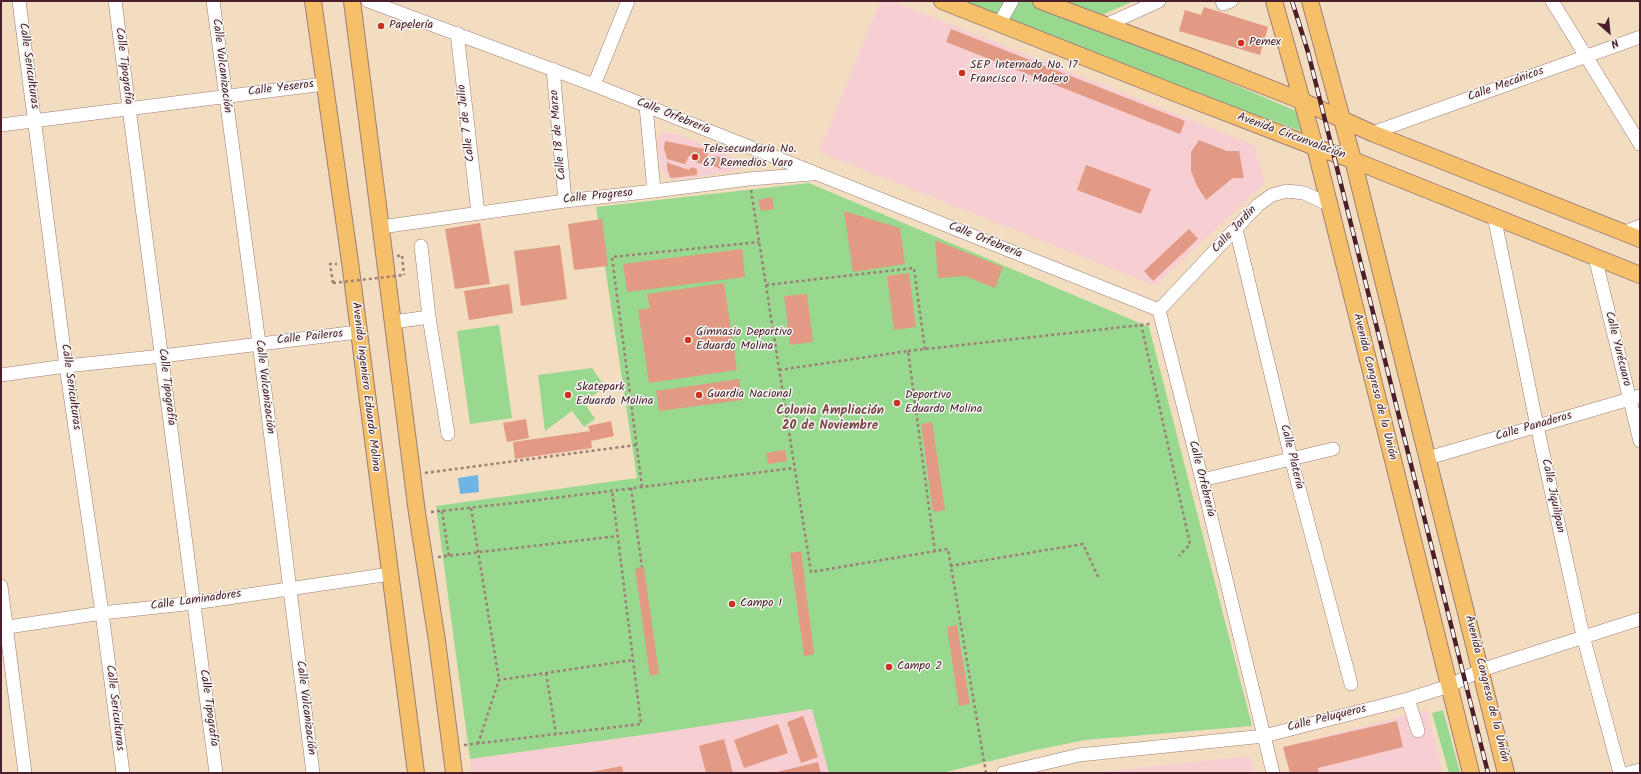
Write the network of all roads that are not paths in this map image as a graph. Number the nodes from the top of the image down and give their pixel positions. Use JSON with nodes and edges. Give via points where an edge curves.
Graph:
{"nodes":[{"id":1,"x":19,"y":1,"type":"edge"},
{"id":2,"x":115,"y":1,"type":"edge"},
{"id":3,"x":213,"y":1,"type":"edge"},
{"id":4,"x":313,"y":1,"type":"edge"},
{"id":5,"x":352,"y":1,"type":"edge"},
{"id":6,"x":368,"y":1,"type":"edge"},
{"id":7,"x":628,"y":1,"type":"edge"},
{"id":8,"x":942,"y":1,"type":"edge"},
{"id":9,"x":1012,"y":1,"type":"edge"},
{"id":10,"x":1041,"y":1,"type":"edge"},
{"id":11,"x":1159,"y":1,"type":"edge"},
{"id":12,"x":1222,"y":1,"type":"edge"},
{"id":13,"x":1231,"y":1,"type":"edge"},
{"id":14,"x":1274,"y":1,"type":"edge"},
{"id":15,"x":1310,"y":1,"type":"edge"},
{"id":16,"x":1552,"y":1,"type":"edge"},
{"id":17,"x":998,"y":24,"type":"junction"},
{"id":18,"x":1106,"y":25,"type":"junction"},
{"id":19,"x":457,"y":33,"type":"junction"},
{"id":20,"x":1640,"y":37,"type":"edge"},
{"id":21,"x":1587,"y":56,"type":"junction"},
{"id":22,"x":553,"y":69,"type":"junction"},
{"id":23,"x":324,"y":84,"type":"junction"},
{"id":24,"x":594,"y":85,"type":"junction"},
{"id":25,"x":225,"y":96,"type":"junction"},
{"id":26,"x":1302,"y":101,"type":"junction"},
{"id":27,"x":646,"y":106,"type":"junction"},
{"id":28,"x":129,"y":108,"type":"junction"},
{"id":29,"x":1342,"y":120,"type":"junction"},
{"id":30,"x":36,"y":121,"type":"junction"},
{"id":31,"x":1,"y":125,"type":"edge"},
{"id":32,"x":1372,"y":133,"type":"junction"},
{"id":33,"x":1640,"y":144,"type":"edge"},
{"id":34,"x":1315,"y":147,"type":"junction"},
{"id":35,"x":1353,"y":160,"type":"junction"},
{"id":36,"x":815,"y":174,"type":"junction"},
{"id":37,"x":654,"y":191,"type":"junction"},
{"id":38,"x":565,"y":201,"type":"junction"},
{"id":39,"x":1328,"y":204,"type":"junction"},
{"id":40,"x":478,"y":214,"type":"junction"},
{"id":41,"x":1494,"y":216,"type":"junction"},
{"id":42,"x":1640,"y":226,"type":"edge"},
{"id":43,"x":381,"y":227,"type":"junction"},
{"id":44,"x":1236,"y":230,"type":"junction"},
{"id":45,"x":1623,"y":233,"type":"junction"},
{"id":46,"x":1640,"y":239,"type":"edge"},
{"id":47,"x":421,"y":246,"type":"dead end"},
{"id":48,"x":1595,"y":257,"type":"junction"},
{"id":49,"x":1640,"y":275,"type":"edge"},
{"id":50,"x":1160,"y":316,"type":"junction"},
{"id":51,"x":429,"y":317,"type":"junction"},
{"id":52,"x":393,"y":322,"type":"junction"},
{"id":53,"x":358,"y":332,"type":"junction"},
{"id":54,"x":259,"y":343,"type":"junction"},
{"id":55,"x":162,"y":356,"type":"junction"},
{"id":56,"x":66,"y":366,"type":"junction"},
{"id":57,"x":1,"y":375,"type":"edge"},
{"id":58,"x":1635,"y":398,"type":"edge"},
{"id":59,"x":1537,"y":426,"type":"junction"},
{"id":60,"x":448,"y":434,"type":"dead end"},
{"id":61,"x":1640,"y":441,"type":"edge"},
{"id":62,"x":1333,"y":449,"type":"dead end"},
{"id":63,"x":1291,"y":458,"type":"junction"},
{"id":64,"x":1428,"y":458,"type":"junction"},
{"id":65,"x":1202,"y":480,"type":"junction"},
{"id":66,"x":390,"y":574,"type":"junction"},
{"id":67,"x":1,"y":586,"type":"edge"},
{"id":68,"x":290,"y":587,"type":"junction"},
{"id":69,"x":194,"y":603,"type":"junction"},
{"id":70,"x":102,"y":613,"type":"junction"},
{"id":71,"x":1640,"y":619,"type":"edge"},
{"id":72,"x":4,"y":627,"type":"edge"},
{"id":73,"x":1583,"y":636,"type":"junction"},
{"id":74,"x":1481,"y":670,"type":"junction"},
{"id":75,"x":1351,"y":684,"type":"dead end"},
{"id":76,"x":1449,"y":686,"type":"junction"},
{"id":77,"x":1408,"y":699,"type":"junction"},
{"id":78,"x":1418,"y":732,"type":"dead end"},
{"id":79,"x":1264,"y":736,"type":"junction"},
{"id":80,"x":1640,"y":770,"type":"edge"},
{"id":81,"x":25,"y":773,"type":"edge"},
{"id":82,"x":123,"y":773,"type":"edge"},
{"id":83,"x":216,"y":773,"type":"edge"},
{"id":84,"x":313,"y":773,"type":"edge"},
{"id":85,"x":416,"y":773,"type":"edge"},
{"id":86,"x":454,"y":773,"type":"edge"},
{"id":87,"x":1003,"y":773,"type":"edge"},
{"id":88,"x":1273,"y":773,"type":"edge"},
{"id":89,"x":1472,"y":773,"type":"edge"},
{"id":90,"x":1506,"y":773,"type":"edge"},
{"id":91,"x":1620,"y":773,"type":"edge"},
{"id":92,"x":1628,"y":773,"type":"edge"}],
"edges":[{"from":1,"to":30,"type":"street","name":"Calle Sericulturas"},
{"from":2,"to":28,"type":"street","name":"Calle Tipografía"},
{"from":3,"to":25,"type":"street","name":"Calle Vulcanización"},
{"from":4,"to":23,"type":"main road","name":"Avenida Ingeniero Eduardo Molina"},
{"from":5,"to":43,"type":"main road"},
{"from":6,"to":19,"type":"street","name":"Calle Orfebrería"},
{"from":7,"to":24,"type":"street"},
{"from":8,"to":17,"type":"main road","name":"Avenida Circunvalación"},
{"from":9,"to":17,"type":"street"},
{"from":10,"to":18,"type":"main road"},
{"from":11,"to":18,"type":"street"},
{"from":12,"to":13,"type":"street","via":[[1223,4]]},
{"from":14,"to":26,"type":"main road","name":"Avenida Congreso de la Unión"},
{"from":15,"to":29,"type":"main road","name":"Avenida Congreso de la Unión"},
{"from":16,"to":21,"type":"street"},
{"from":17,"to":34,"type":"main road","name":"Avenida Circunvalación"},
{"from":18,"to":26,"type":"main road"},
{"from":19,"to":22,"type":"street","name":"Calle Orfebrería"},
{"from":19,"to":40,"type":"street","name":"Calle 7 de Julio"},
{"from":20,"to":21,"type":"street","name":"Calle Mecánicos"},
{"from":21,"to":32,"type":"street","name":"Calle Mecánicos"},
{"from":21,"to":33,"type":"street"},
{"from":22,"to":24,"type":"street","name":"Calle Orfebrería"},
{"from":22,"to":38,"type":"street","name":"Calle 18 de Marzo"},
{"from":23,"to":25,"type":"street","name":"Calle Yeseros"},
{"from":23,"to":53,"type":"main road","name":"Avenida Ingeniero Eduardo Molina"},
{"from":24,"to":27,"type":"street","name":"Calle Orfebrería"},
{"from":25,"to":28,"type":"street","name":"Calle Yeseros"},
{"from":25,"to":54,"type":"street","name":"Calle Vulcanización"},
{"from":26,"to":29,"type":"main road"},
{"from":26,"to":34,"type":"main road","name":"Avenida Congreso de la Unión"},
{"from":27,"to":36,"type":"street","name":"Calle Orfebrería"},
{"from":27,"to":37,"type":"street"},
{"from":28,"to":30,"type":"street","name":"Calle Yeseros"},
{"from":28,"to":55,"type":"street","name":"Calle Tipografía"},
{"from":29,"to":32,"type":"main road"},
{"from":29,"to":35,"type":"main road","name":"Avenida Congreso de la Unión"},
{"from":30,"to":31,"type":"street","name":"Calle Yeseros"},
{"from":30,"to":56,"type":"street","name":"Calle Sericulturas"},
{"from":32,"to":45,"type":"main road"},
{"from":34,"to":35,"type":"main road","name":"Avenida Circunvalación"},
{"from":34,"to":39,"type":"main road","name":"Avenida Congreso de la Unión"},
{"from":35,"to":41,"type":"main road","name":"Avenida Circunvalación"},
{"from":35,"to":64,"type":"main road","name":"Avenida Congreso de la Unión"},
{"from":36,"to":37,"type":"street","name":"Calle Progreso"},
{"from":36,"to":50,"type":"street","name":"Calle Orfebrería"},
{"from":37,"to":38,"type":"street","name":"Calle Progreso"},
{"from":38,"to":40,"type":"street","name":"Calle Progreso"},
{"from":39,"to":44,"type":"street","name":"Calle Jardin","via":[[1304,193],[1287,191],[1272,195],[1258,205]]},
{"from":39,"to":76,"type":"main road","name":"Avenida Congreso de la Unión"},
{"from":40,"to":43,"type":"street","name":"Calle Progreso"},
{"from":41,"to":48,"type":"main road","name":"Avenida Circunvalación"},
{"from":41,"to":59,"type":"street","name":"Calle Jiquilipan"},
{"from":42,"to":45,"type":"street"},
{"from":43,"to":52,"type":"main road"},
{"from":44,"to":50,"type":"street","name":"Calle Jardin"},
{"from":44,"to":63,"type":"street","name":"Calle Platería"},
{"from":45,"to":46,"type":"main road"},
{"from":47,"to":51,"type":"street"},
{"from":48,"to":49,"type":"main road","name":"Avenida Circunvalación"},
{"from":48,"to":58,"type":"street","name":"Calle Yurécuaro"},
{"from":50,"to":65,"type":"street","name":"Calle Orfebrería"},
{"from":51,"to":52,"type":"street"},
{"from":51,"to":60,"type":"street"},
{"from":52,"to":86,"type":"main road"},
{"from":53,"to":54,"type":"street","name":"Calle Paileros"},
{"from":53,"to":66,"type":"main road","name":"Avenida Ingeniero Eduardo Molina"},
{"from":54,"to":55,"type":"street","name":"Calle Paileros"},
{"from":54,"to":68,"type":"street","name":"Calle Vulcanización"},
{"from":55,"to":56,"type":"street","name":"Calle Paileros"},
{"from":55,"to":69,"type":"street","name":"Calle Tipografía"},
{"from":56,"to":57,"type":"street","name":"Calle Paileros"},
{"from":56,"to":70,"type":"street","name":"Calle Sericulturas"},
{"from":58,"to":59,"type":"street","name":"Calle Panaderos"},
{"from":58,"to":61,"type":"street","name":"Calle Yurécuaro"},
{"from":59,"to":64,"type":"street","name":"Calle Panaderos"},
{"from":59,"to":73,"type":"street","name":"Calle Jiquilipan"},
{"from":62,"to":63,"type":"street"},
{"from":63,"to":65,"type":"street"},
{"from":63,"to":75,"type":"street","name":"Calle Platería"},
{"from":64,"to":74,"type":"main road","name":"Avenida Congreso de la Unión"},
{"from":65,"to":79,"type":"street","name":"Calle Orfebrería"},
{"from":66,"to":68,"type":"street","name":"Calle Laminadores"},
{"from":66,"to":85,"type":"main road","name":"Avenida Ingeniero Eduardo Molina"},
{"from":67,"to":72,"type":"street"},
{"from":68,"to":69,"type":"street","name":"Calle Laminadores"},
{"from":68,"to":84,"type":"street","name":"Calle Vulcanización"},
{"from":69,"to":70,"type":"street","name":"Calle Laminadores"},
{"from":69,"to":83,"type":"street","name":"Calle Tipografía"},
{"from":70,"to":72,"type":"street","name":"Calle Laminadores"},
{"from":70,"to":82,"type":"street","name":"Calle Sericulturas"},
{"from":71,"to":73,"type":"street","name":"Calle Peluqueros"},
{"from":72,"to":81,"type":"street"},
{"from":73,"to":74,"type":"street","name":"Calle Peluqueros"},
{"from":73,"to":91,"type":"street","name":"Calle Jiquilipan"},
{"from":74,"to":76,"type":"street","name":"Calle Peluqueros"},
{"from":74,"to":90,"type":"main road","name":"Avenida Congreso de la Unión"},
{"from":76,"to":77,"type":"street","name":"Calle Peluqueros"},
{"from":76,"to":89,"type":"main road","name":"Avenida Congreso de la Unión"},
{"from":77,"to":78,"type":"street"},
{"from":77,"to":79,"type":"street","name":"Calle Peluqueros"},
{"from":79,"to":87,"type":"street","name":"Calle Peluqueros","via":[[1079,755]]},
{"from":79,"to":88,"type":"street","name":"Calle Orfebrería"},
{"from":80,"to":92,"type":"street"}]}
